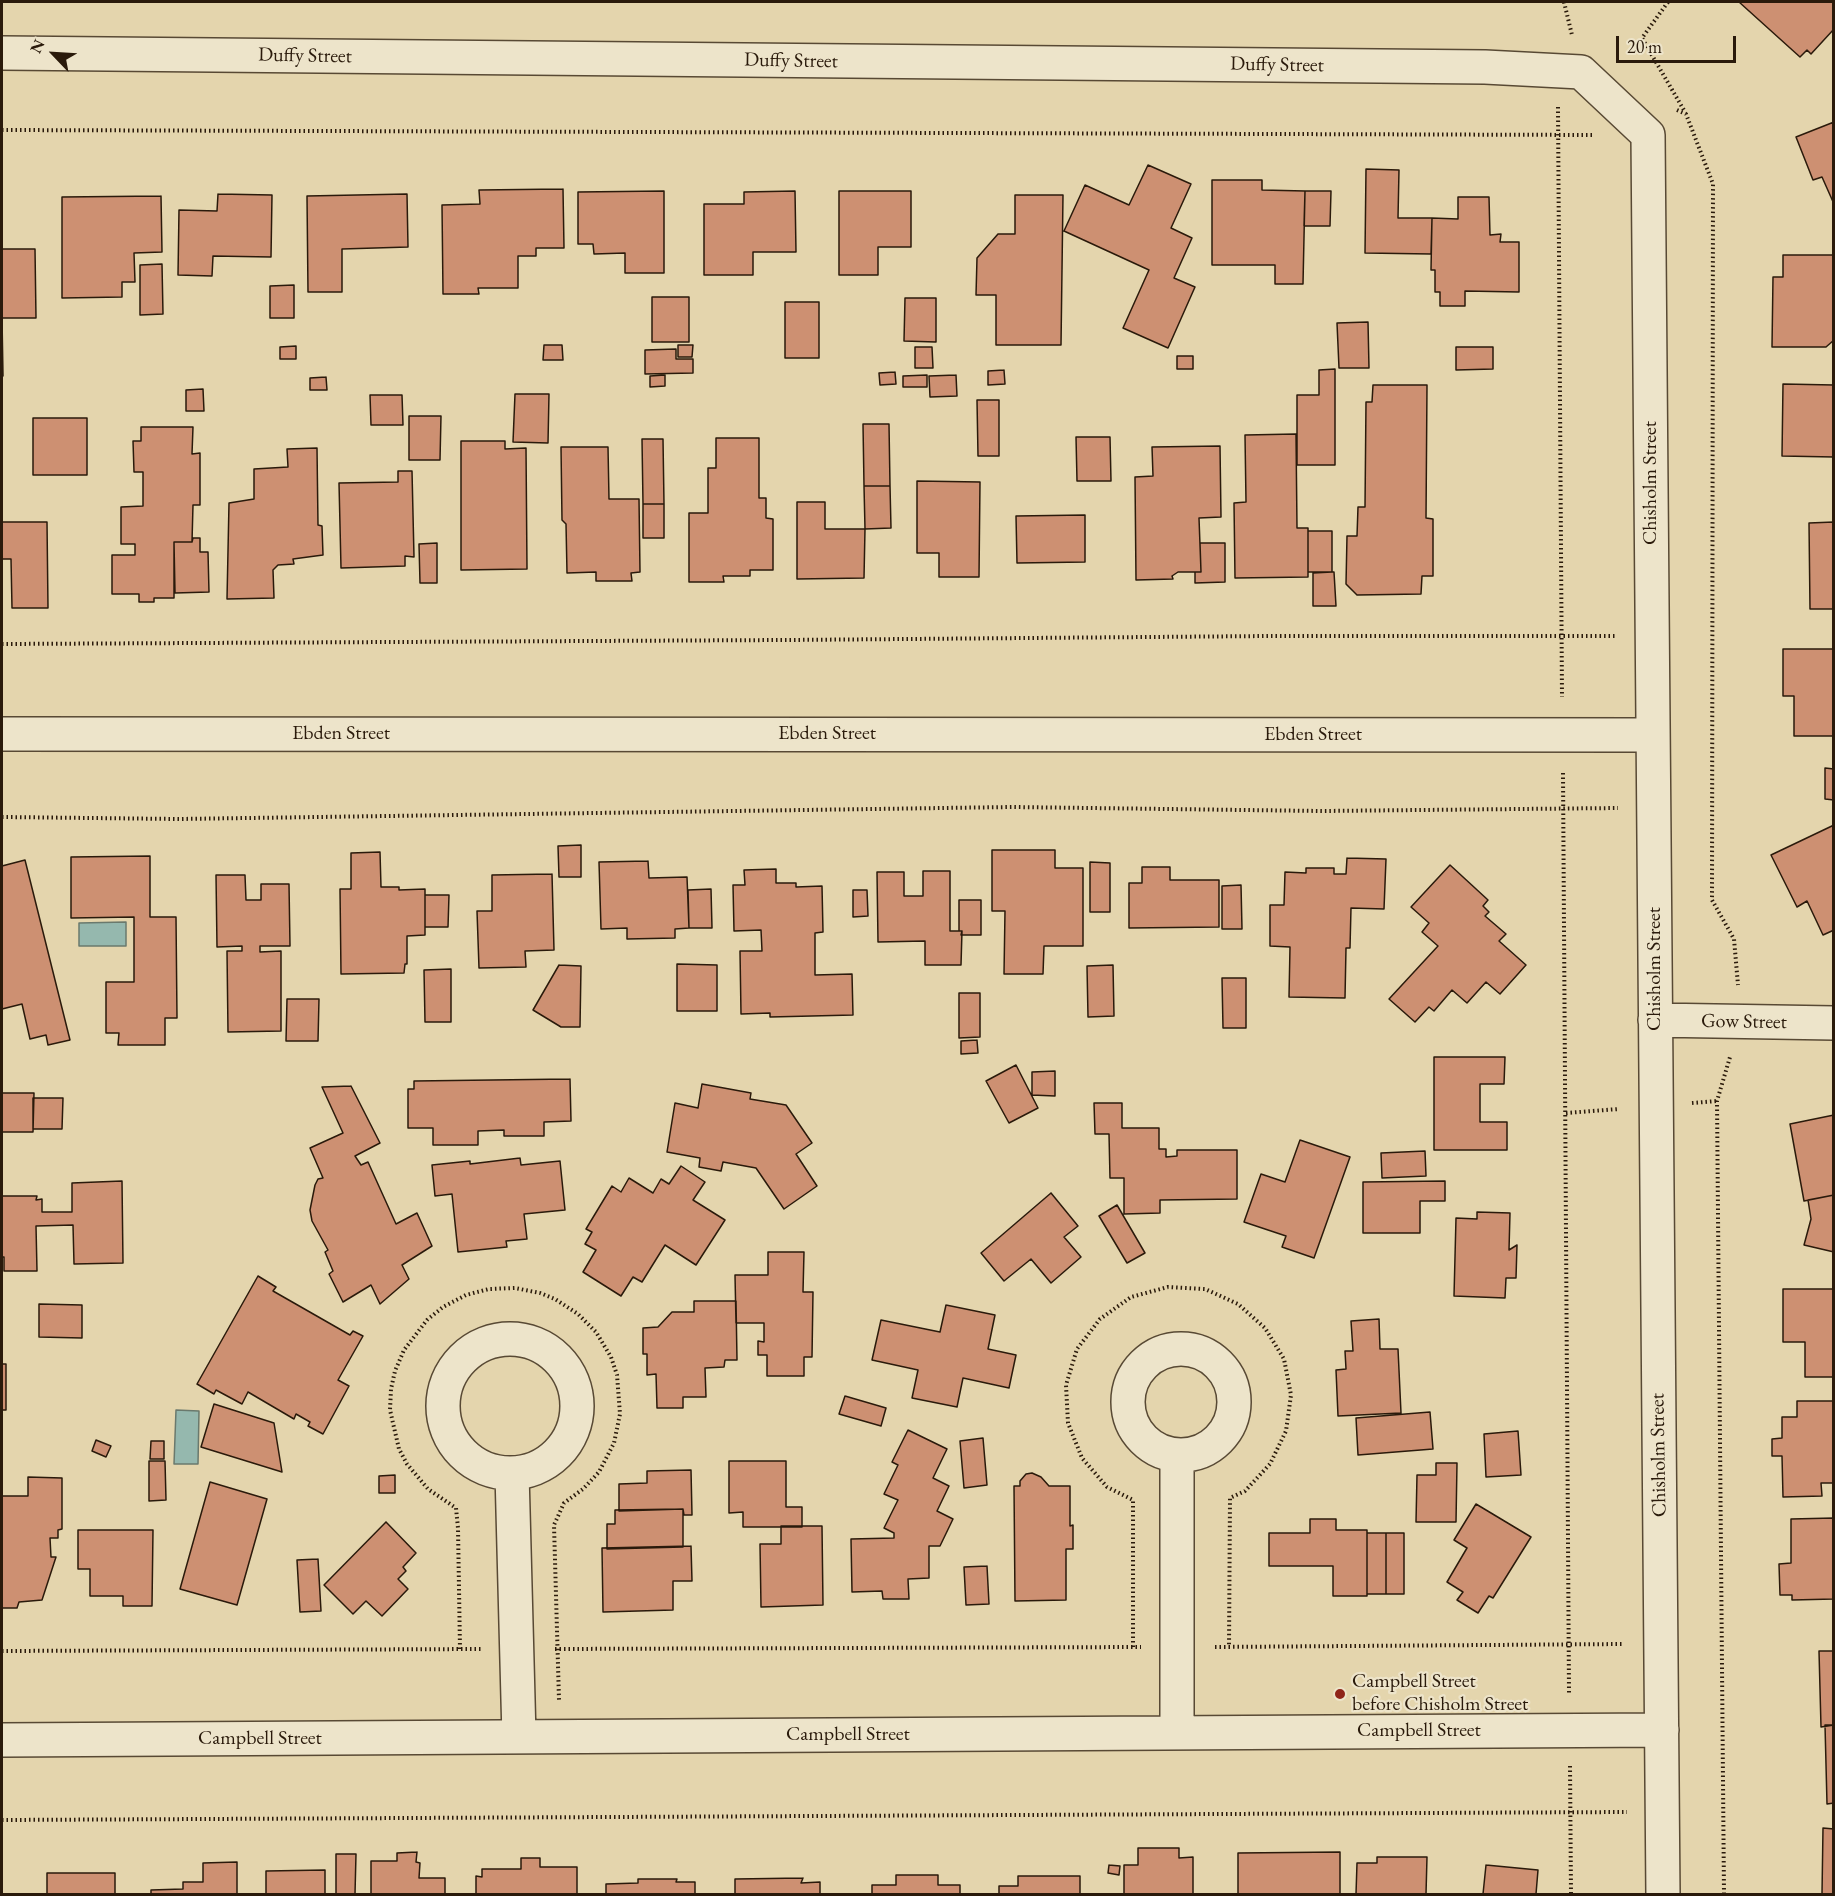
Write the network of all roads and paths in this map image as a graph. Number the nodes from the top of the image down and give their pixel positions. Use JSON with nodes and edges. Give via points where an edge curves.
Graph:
{"nodes":[{"id":1,"x":1564,"y":2,"type":"edge"},
{"id":2,"x":1668,"y":2,"type":"edge"},
{"id":3,"x":1581,"y":39,"type":"dead end"},
{"id":4,"x":2,"y":53,"type":"edge"},
{"id":5,"x":1570,"y":71,"type":"junction"},
{"id":6,"x":1676,"y":110,"type":"dead end"},
{"id":7,"x":1686,"y":114,"type":"junction"},
{"id":8,"x":2,"y":130,"type":"edge"},
{"id":9,"x":1558,"y":135,"type":"junction"},
{"id":10,"x":1648,"y":135,"type":"junction"},
{"id":11,"x":1652,"y":636,"type":"junction"},
{"id":12,"x":1562,"y":637,"type":"junction"},
{"id":13,"x":2,"y":644,"type":"edge"},
{"id":14,"x":2,"y":734,"type":"edge"},
{"id":15,"x":1563,"y":735,"type":"junction"},
{"id":16,"x":1653,"y":735,"type":"junction"},
{"id":17,"x":1654,"y":807,"type":"junction"},
{"id":18,"x":1563,"y":810,"type":"junction"},
{"id":19,"x":2,"y":817,"type":"edge"},
{"id":20,"x":1712,"y":900,"type":"dead end"},
{"id":21,"x":1656,"y":1020,"type":"junction"},
{"id":22,"x":1833,"y":1023,"type":"edge"},
{"id":23,"x":1717,"y":1101,"type":"dead end"},
{"id":24,"x":1177,"y":1456,"type":"dead end"},
{"id":25,"x":512,"y":1473,"type":"junction"},
{"id":26,"x":1661,"y":1644,"type":"junction"},
{"id":27,"x":1569,"y":1645,"type":"junction"},
{"id":28,"x":1177,"y":1647,"type":"junction"},
{"id":29,"x":517,"y":1649,"type":"junction"},
{"id":30,"x":2,"y":1652,"type":"edge"},
{"id":31,"x":1569,"y":1730,"type":"junction"},
{"id":32,"x":1662,"y":1730,"type":"junction"},
{"id":33,"x":1177,"y":1732,"type":"junction"},
{"id":34,"x":519,"y":1737,"type":"junction"},
{"id":35,"x":2,"y":1740,"type":"edge"},
{"id":36,"x":1570,"y":1812,"type":"junction"},
{"id":37,"x":1662,"y":1812,"type":"junction"},
{"id":38,"x":2,"y":1820,"type":"edge"},
{"id":39,"x":1571,"y":1894,"type":"edge"},
{"id":40,"x":1663,"y":1894,"type":"edge"},
{"id":41,"x":1724,"y":1894,"type":"edge"}],
"edges":[{"from":1,"to":3,"type":"path","via":[[1571,35]]},
{"from":2,"to":7,"type":"path","via":[[1642,38]]},
{"from":4,"to":5,"type":"street","name":"Duffy Street"},
{"from":5,"to":9,"type":"path"},
{"from":5,"to":10,"type":"street"},
{"from":6,"to":7,"type":"path"},
{"from":7,"to":20,"type":"path","via":[[1713,184]]},
{"from":8,"to":9,"type":"path"},
{"from":9,"to":10,"type":"path"},
{"from":9,"to":12,"type":"path"},
{"from":10,"to":11,"type":"street","name":"Chisholm Street"},
{"from":11,"to":12,"type":"path"},
{"from":11,"to":16,"type":"street","name":"Chisholm Street"},
{"from":12,"to":13,"type":"path"},
{"from":12,"to":15,"type":"path"},
{"from":14,"to":15,"type":"street","name":"Ebden Street"},
{"from":15,"to":16,"type":"street","name":"Ebden Street"},
{"from":15,"to":18,"type":"path"},
{"from":16,"to":17,"type":"street","name":"Chisholm Street"},
{"from":17,"to":18,"type":"path"},
{"from":17,"to":21,"type":"street","name":"Chisholm Street"},
{"from":18,"to":19,"type":"path","via":[[1322,812],[1012,807],[179,819]]},
{"from":18,"to":27,"type":"path"},
{"from":21,"to":22,"type":"street","name":"Gow Street"},
{"from":21,"to":26,"type":"street","name":"Chisholm Street"},
{"from":23,"to":41,"type":"path"},
{"from":24,"to":28,"type":"street"},
{"from":25,"to":25,"type":"street","via":[[489,1470],[469,1460],[454,1444],[445,1424],[442,1401],[448,1379],[460,1360],[498,1339],[520,1339],[542,1346],[559,1360],[571,1378],[576,1399],[575,1421],[567,1441],[553,1458],[533,1469]]},
{"from":25,"to":29,"type":"street"},
{"from":26,"to":27,"type":"path"},
{"from":26,"to":32,"type":"street","name":"Chisholm Street"},
{"from":27,"to":28,"type":"path"},
{"from":27,"to":31,"type":"path"},
{"from":28,"to":29,"type":"path"},
{"from":28,"to":33,"type":"street"},
{"from":29,"to":30,"type":"path"},
{"from":29,"to":34,"type":"street"},
{"from":31,"to":32,"type":"street","name":"Campbell Street"},
{"from":31,"to":33,"type":"street","name":"Campbell Street"},
{"from":31,"to":36,"type":"path"},
{"from":32,"to":37,"type":"street","name":"Chisholm Street"},
{"from":33,"to":34,"type":"street","name":"Campbell Street"},
{"from":34,"to":35,"type":"street","name":"Campbell Street"},
{"from":36,"to":37,"type":"path"},
{"from":36,"to":38,"type":"path"},
{"from":36,"to":39,"type":"path"},
{"from":37,"to":40,"type":"street","name":"Chisholm Street"}]}
